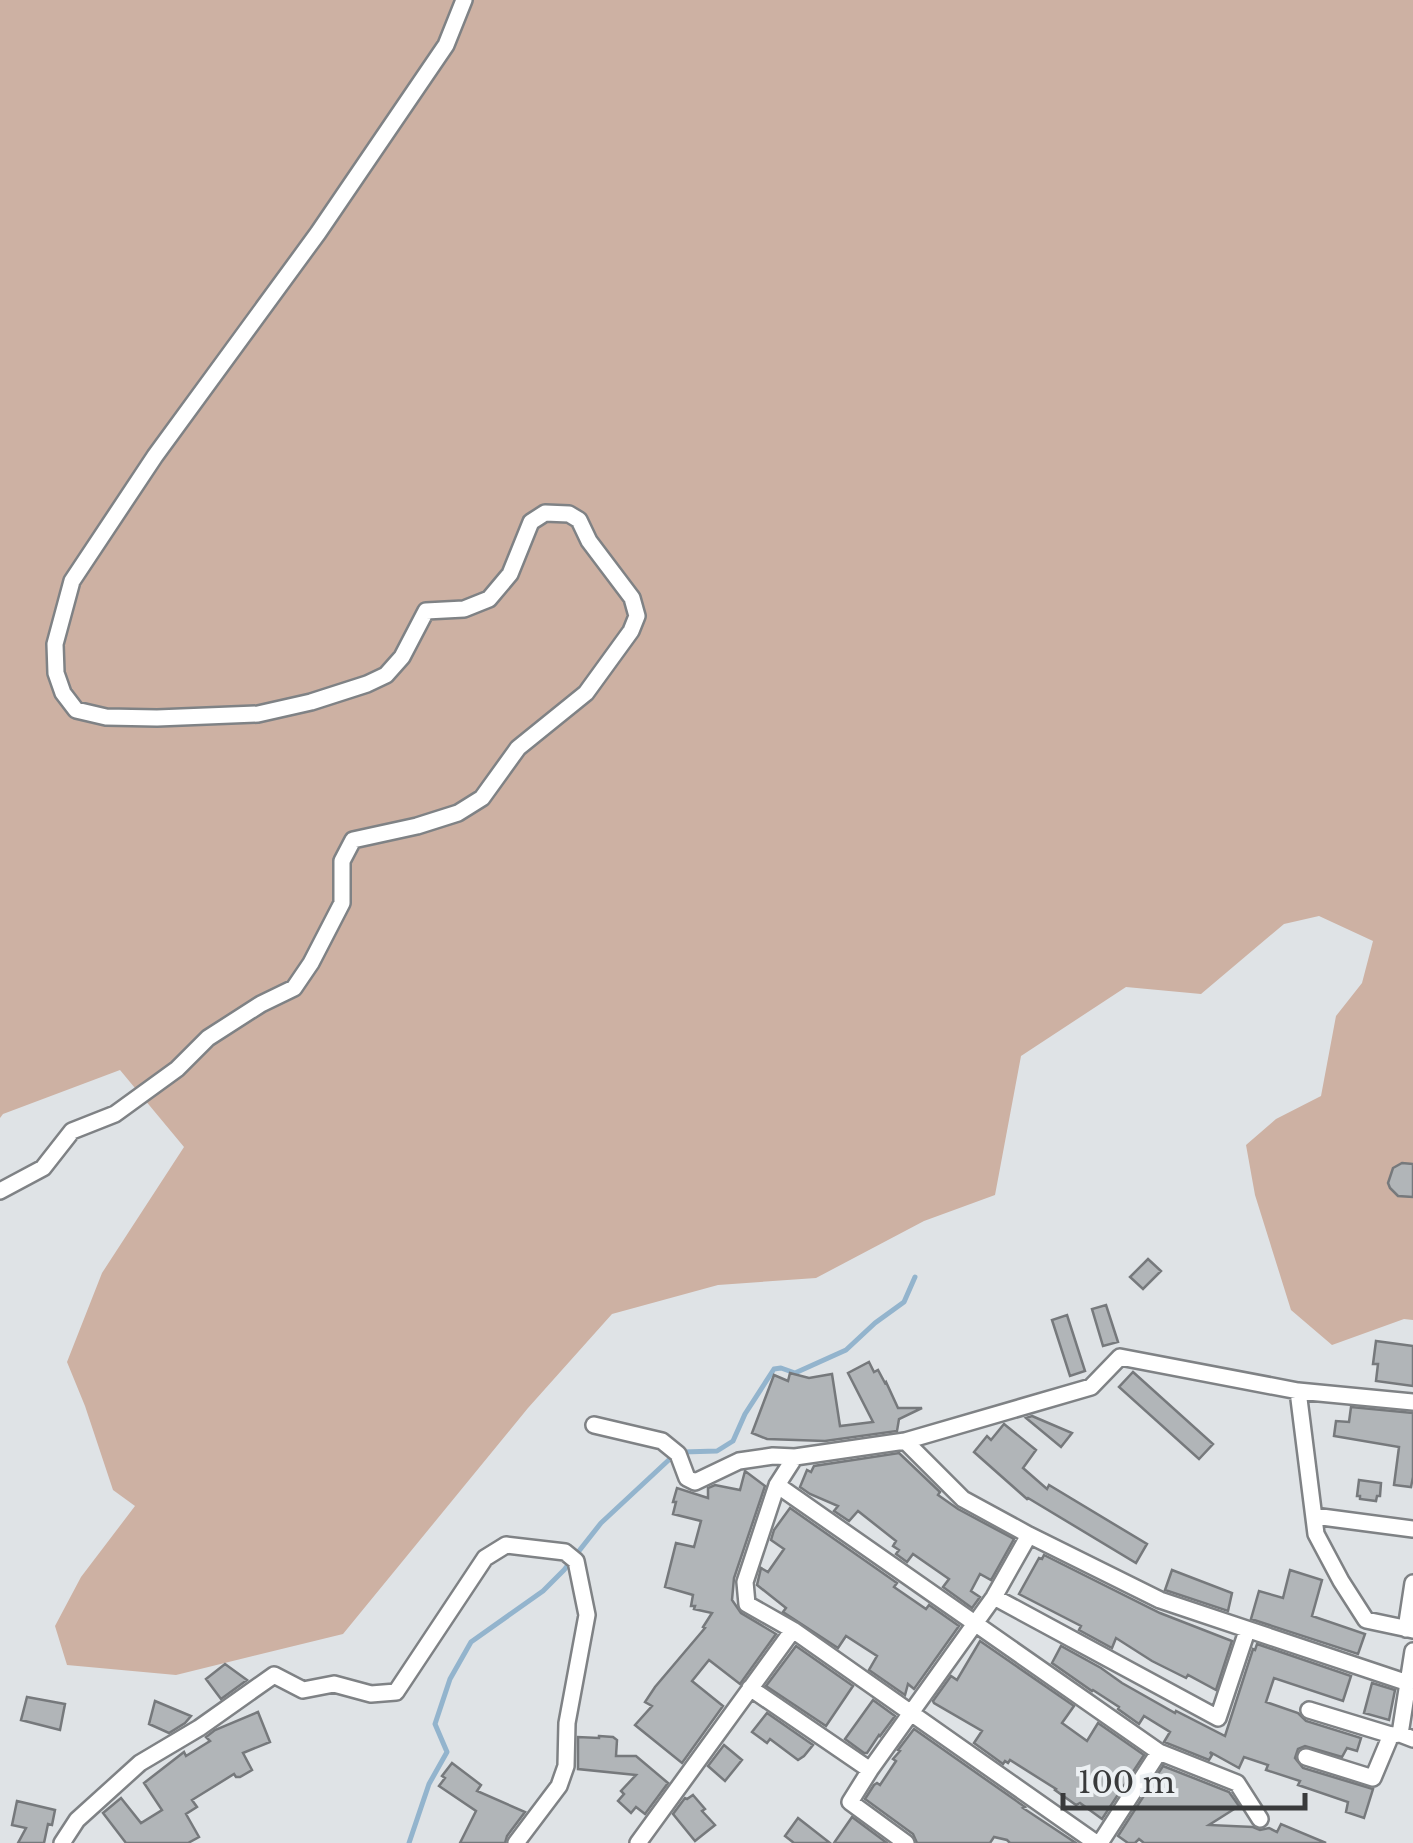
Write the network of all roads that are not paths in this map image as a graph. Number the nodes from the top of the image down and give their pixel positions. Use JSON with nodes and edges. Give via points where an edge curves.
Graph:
{"nodes":[{"id":1,"x":464,"y":0,"type":"edge"},
{"id":2,"x":0,"y":1191,"type":"edge"},
{"id":3,"x":1298,"y":1391,"type":"junction"},
{"id":4,"x":1413,"y":1402,"type":"edge"},
{"id":5,"x":594,"y":1425,"type":"dead end"},
{"id":6,"x":905,"y":1441,"type":"junction"},
{"id":7,"x":795,"y":1456,"type":"junction"},
{"id":8,"x":777,"y":1485,"type":"junction"},
{"id":9,"x":1314,"y":1516,"type":"junction"},
{"id":10,"x":1413,"y":1529,"type":"edge"},
{"id":11,"x":1028,"y":1535,"type":"junction"},
{"id":12,"x":1413,"y":1583,"type":"edge"},
{"id":13,"x":994,"y":1597,"type":"junction"},
{"id":14,"x":974,"y":1623,"type":"junction"},
{"id":15,"x":794,"y":1630,"type":"junction"},
{"id":16,"x":1410,"y":1630,"type":"edge"},
{"id":17,"x":1248,"y":1631,"type":"junction"},
{"id":18,"x":1413,"y":1651,"type":"edge"},
{"id":19,"x":1408,"y":1683,"type":"junction"},
{"id":20,"x":750,"y":1688,"type":"junction"},
{"id":21,"x":1309,"y":1710,"type":"dead end"},
{"id":22,"x":911,"y":1712,"type":"junction"},
{"id":23,"x":1401,"y":1736,"type":"edge"},
{"id":24,"x":1159,"y":1752,"type":"junction"},
{"id":25,"x":1306,"y":1757,"type":"dead end"},
{"id":26,"x":870,"y":1770,"type":"junction"},
{"id":27,"x":1260,"y":1819,"type":"dead end"},
{"id":28,"x":62,"y":1843,"type":"edge"},
{"id":29,"x":516,"y":1843,"type":"edge"},
{"id":30,"x":638,"y":1843,"type":"edge"},
{"id":31,"x":906,"y":1843,"type":"edge"},
{"id":32,"x":1098,"y":1843,"type":"edge"}],
"edges":[{"from":1,"to":2,"type":"street","via":[[446,45],[72,581],[54,644],[56,672],[76,710],[106,717],[258,714],[367,684],[402,656],[426,611],[464,610],[489,600],[510,574],[531,522],[545,512],[579,520],[632,598],[637,616],[586,693],[518,748],[482,798],[458,813],[353,840],[342,861],[342,903],[294,988],[208,1038],[115,1114],[72,1131],[43,1168]]},
{"from":3,"to":4,"type":"street"},
{"from":3,"to":6,"type":"street","via":[[1120,1357],[1091,1387]]},
{"from":3,"to":9,"type":"street"},
{"from":5,"to":7,"type":"street","via":[[662,1441],[695,1482],[739,1461]]},
{"from":6,"to":7,"type":"street"},
{"from":6,"to":11,"type":"street","via":[[962,1499]]},
{"from":7,"to":8,"type":"street"},
{"from":8,"to":14,"type":"street"},
{"from":8,"to":15,"type":"street","via":[[746,1593],[748,1604]]},
{"from":9,"to":10,"type":"street"},
{"from":9,"to":16,"type":"street","via":[[1316,1534],[1366,1620]]},
{"from":11,"to":13,"type":"street"},
{"from":11,"to":17,"type":"street","via":[[1160,1600]]},
{"from":12,"to":16,"type":"street"},
{"from":13,"to":14,"type":"street"},
{"from":13,"to":17,"type":"street","via":[[1218,1718]]},
{"from":14,"to":22,"type":"street"},
{"from":14,"to":24,"type":"street"},
{"from":15,"to":20,"type":"street"},
{"from":15,"to":22,"type":"street"},
{"from":17,"to":19,"type":"street"},
{"from":18,"to":19,"type":"street"},
{"from":19,"to":23,"type":"street"},
{"from":20,"to":26,"type":"street"},
{"from":20,"to":30,"type":"street"},
{"from":21,"to":23,"type":"street"},
{"from":22,"to":26,"type":"street"},
{"from":22,"to":32,"type":"street"},
{"from":23,"to":25,"type":"street","via":[[1373,1778]]},
{"from":24,"to":27,"type":"street","via":[[1237,1783]]},
{"from":24,"to":32,"type":"street"},
{"from":26,"to":31,"type":"street","via":[[850,1802]]},
{"from":28,"to":29,"type":"street","via":[[77,1820],[140,1763],[274,1675],[303,1690],[334,1684],[370,1694],[396,1692],[485,1558],[506,1545],[565,1552],[576,1561],[587,1615],[566,1723],[566,1766],[559,1786]]}]}
